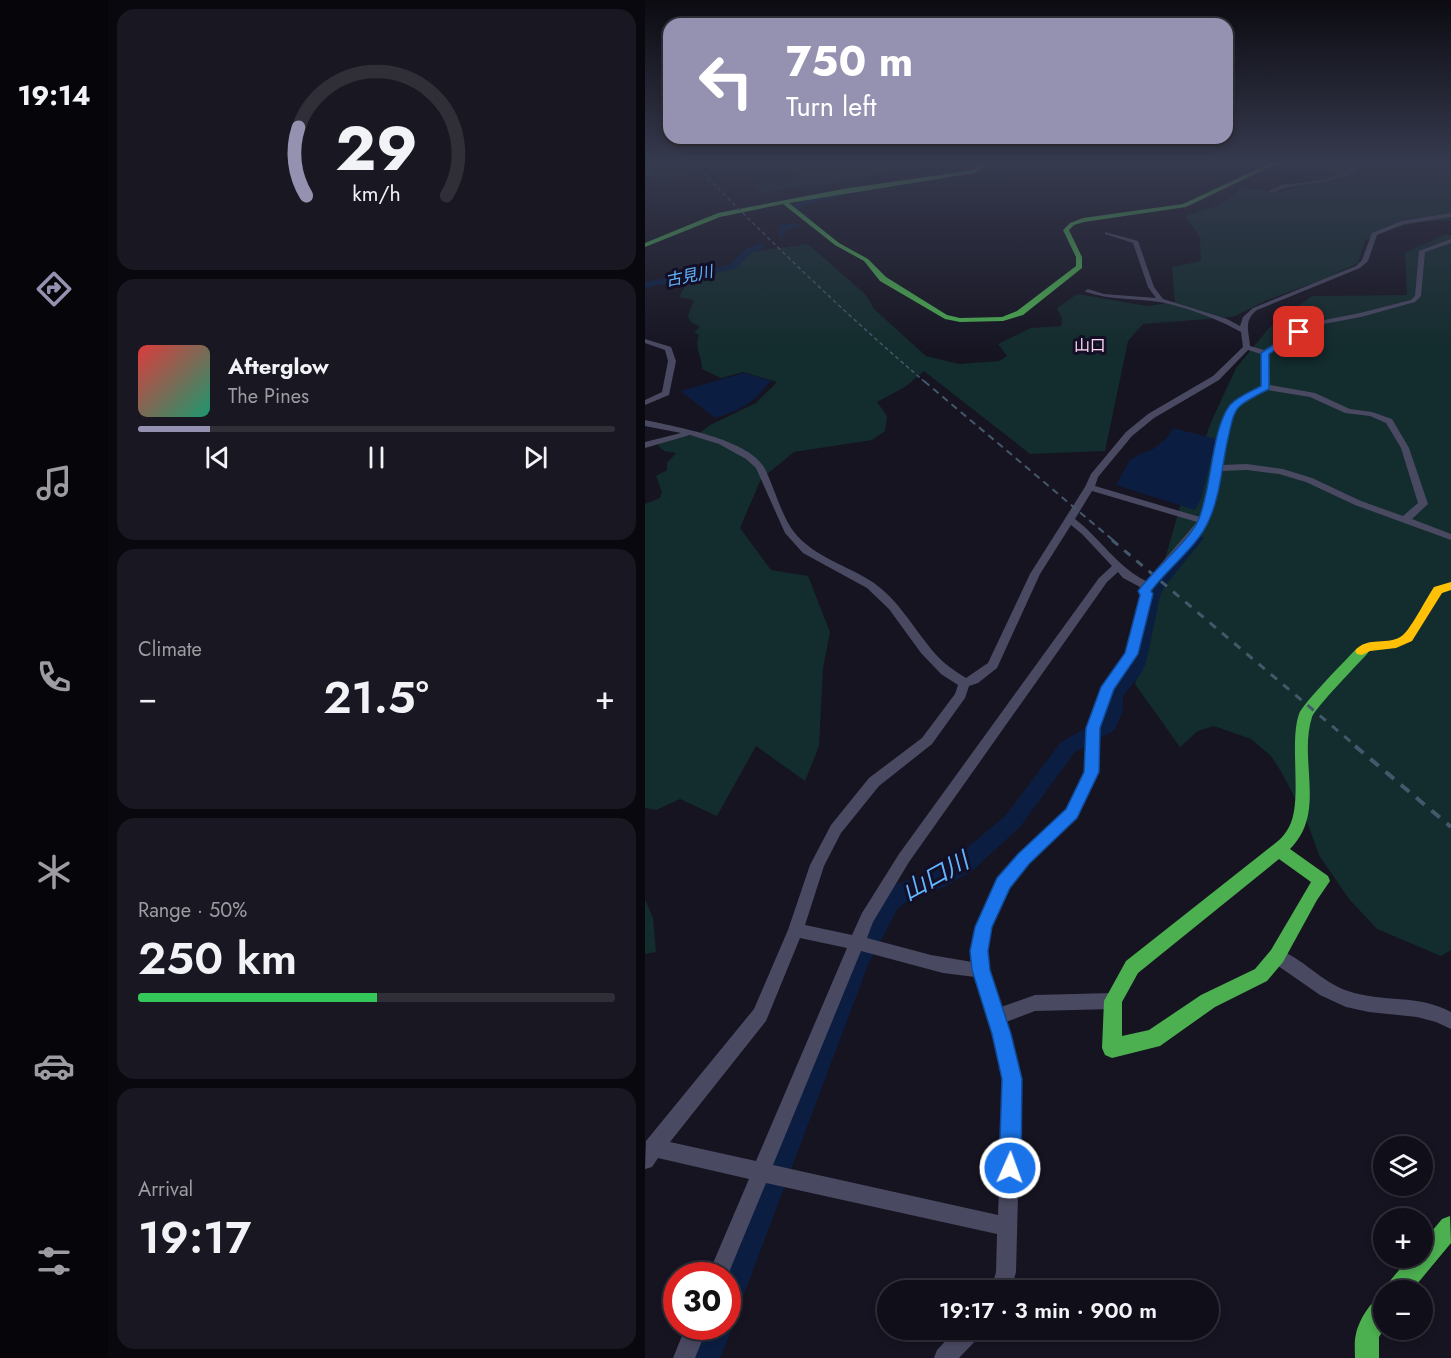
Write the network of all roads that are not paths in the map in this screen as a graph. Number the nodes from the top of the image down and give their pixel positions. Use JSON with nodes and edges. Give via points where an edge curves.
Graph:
{"nodes":[{"id":1,"x":689,"y":226,"type":"edge"},
{"id":2,"x":815,"y":226,"type":"edge"},
{"id":3,"x":1070,"y":226,"type":"edge"},
{"id":4,"x":1395,"y":226,"type":"edge"},
{"id":5,"x":1107,"y":233,"type":"dead end"},
{"id":6,"x":1451,"y":241,"type":"edge"},
{"id":7,"x":645,"y":245,"type":"edge"},
{"id":8,"x":1088,"y":291,"type":"dead end"},
{"id":9,"x":1161,"y":300,"type":"junction"},
{"id":10,"x":1246,"y":332,"type":"junction"},
{"id":11,"x":645,"y":341,"type":"edge"},
{"id":12,"x":1247,"y":347,"type":"junction"},
{"id":13,"x":1265,"y":353,"type":"junction"},
{"id":14,"x":1266,"y":387,"type":"junction"},
{"id":15,"x":645,"y":402,"type":"edge"},
{"id":16,"x":645,"y":423,"type":"edge"},
{"id":17,"x":697,"y":434,"type":"junction"},
{"id":18,"x":645,"y":445,"type":"edge"},
{"id":19,"x":1216,"y":468,"type":"junction"},
{"id":20,"x":1090,"y":487,"type":"junction"},
{"id":21,"x":1068,"y":519,"type":"junction"},
{"id":22,"x":1405,"y":520,"type":"junction"},
{"id":23,"x":1203,"y":521,"type":"junction"},
{"id":24,"x":1451,"y":537,"type":"edge"},
{"id":25,"x":1117,"y":567,"type":"junction"},
{"id":26,"x":1451,"y":586,"type":"edge"},
{"id":27,"x":1144,"y":591,"type":"junction"},
{"id":28,"x":964,"y":684,"type":"junction"},
{"id":29,"x":1279,"y":850,"type":"junction"},
{"id":30,"x":796,"y":930,"type":"junction"},
{"id":31,"x":856,"y":944,"type":"junction"},
{"id":32,"x":1277,"y":956,"type":"junction"},
{"id":33,"x":981,"y":970,"type":"junction"},
{"id":34,"x":1113,"y":1001,"type":"junction"},
{"id":35,"x":995,"y":1018,"type":"junction"},
{"id":36,"x":1451,"y":1021,"type":"edge"},
{"id":37,"x":649,"y":1154,"type":"edge"},
{"id":38,"x":762,"y":1171,"type":"junction"},
{"id":39,"x":1450,"y":1226,"type":"edge"},
{"id":40,"x":1008,"y":1227,"type":"junction"},
{"id":41,"x":724,"y":1262,"type":"edge"},
{"id":42,"x":1004,"y":1280,"type":"edge"},
{"id":43,"x":1405,"y":1280,"type":"edge"},
{"id":44,"x":1373,"y":1324,"type":"edge"},
{"id":45,"x":691,"y":1340,"type":"edge"},
{"id":46,"x":961,"y":1340,"type":"edge"},
{"id":47,"x":684,"y":1358,"type":"edge"},
{"id":48,"x":945,"y":1358,"type":"edge"},
{"id":49,"x":1367,"y":1358,"type":"edge"}],
"edges":[{"from":1,"to":7,"type":"street"},
{"from":2,"to":3,"type":"street","via":[[866,260],[883,279],[937,312],[960,320],[982,321],[1020,313],[1080,267],[1078,254],[1066,237]]},
{"from":4,"to":10,"type":"street","via":[[1374,234],[1365,261],[1358,267],[1245,315],[1242,320]]},
{"from":5,"to":9,"type":"street","via":[[1136,242],[1151,287]]},
{"from":6,"to":13,"type":"street","via":[[1422,251],[1418,297],[1413,301],[1311,324]]},
{"from":8,"to":9,"type":"street","via":[[1103,296]]},
{"from":9,"to":10,"type":"street","via":[[1225,320]]},
{"from":10,"to":12,"type":"street"},
{"from":11,"to":15,"type":"street","via":[[668,349],[672,360],[666,393]]},
{"from":12,"to":13,"type":"street"},
{"from":12,"to":20,"type":"street","via":[[1216,378],[1151,416],[1129,434],[1094,476]]},
{"from":13,"to":14,"type":"street"},
{"from":14,"to":19,"type":"street","via":[[1235,405]]},
{"from":14,"to":22,"type":"street","via":[[1312,395],[1348,411],[1389,421],[1405,448],[1423,504]]},
{"from":16,"to":17,"type":"street"},
{"from":17,"to":18,"type":"street"},
{"from":17,"to":28,"type":"street","via":[[755,461],[788,531],[807,551],[852,574],[893,606],[925,650]]},
{"from":19,"to":22,"type":"street","via":[[1280,471]]},
{"from":19,"to":23,"type":"street"},
{"from":20,"to":21,"type":"street"},
{"from":20,"to":23,"type":"street"},
{"from":21,"to":25,"type":"street","via":[[1086,532]]},
{"from":21,"to":28,"type":"street","via":[[1035,574],[993,665]]},
{"from":22,"to":24,"type":"street"},
{"from":23,"to":27,"type":"street"},
{"from":25,"to":27,"type":"street","via":[[1145,585]]},
{"from":25,"to":31,"type":"street","via":[[1103,580],[903,858]]},
{"from":26,"to":29,"type":"street","via":[[1438,590],[1407,638],[1391,645],[1367,647],[1306,713],[1301,742],[1301,817],[1294,836]]},
{"from":27,"to":33,"type":"street","via":[[1147,594],[1132,654],[1108,687],[1093,733],[1092,772],[1071,813],[1003,883],[984,927],[979,951]]},
{"from":28,"to":30,"type":"street","via":[[961,695],[927,741],[874,782],[837,829],[817,865]]},
{"from":29,"to":32,"type":"street","via":[[1322,880]]},
{"from":29,"to":34,"type":"street","via":[[1133,967]]},
{"from":30,"to":31,"type":"street"},
{"from":30,"to":37,"type":"street","via":[[760,1015]]},
{"from":31,"to":33,"type":"street","via":[[940,965]]},
{"from":31,"to":38,"type":"street"},
{"from":32,"to":34,"type":"street","via":[[1261,975],[1208,1001],[1153,1039],[1112,1048]]},
{"from":32,"to":36,"type":"street","via":[[1317,984],[1355,1002],[1425,1009]]},
{"from":33,"to":35,"type":"street"},
{"from":34,"to":35,"type":"street","via":[[1035,1003]]},
{"from":35,"to":40,"type":"street","via":[[1012,1079]]},
{"from":37,"to":38,"type":"street"},
{"from":38,"to":40,"type":"street"},
{"from":38,"to":41,"type":"street"},
{"from":39,"to":43,"type":"street"},
{"from":40,"to":42,"type":"street"},
{"from":44,"to":49,"type":"street","via":[[1367,1335]]},
{"from":45,"to":47,"type":"street"},
{"from":46,"to":48,"type":"street"}]}
